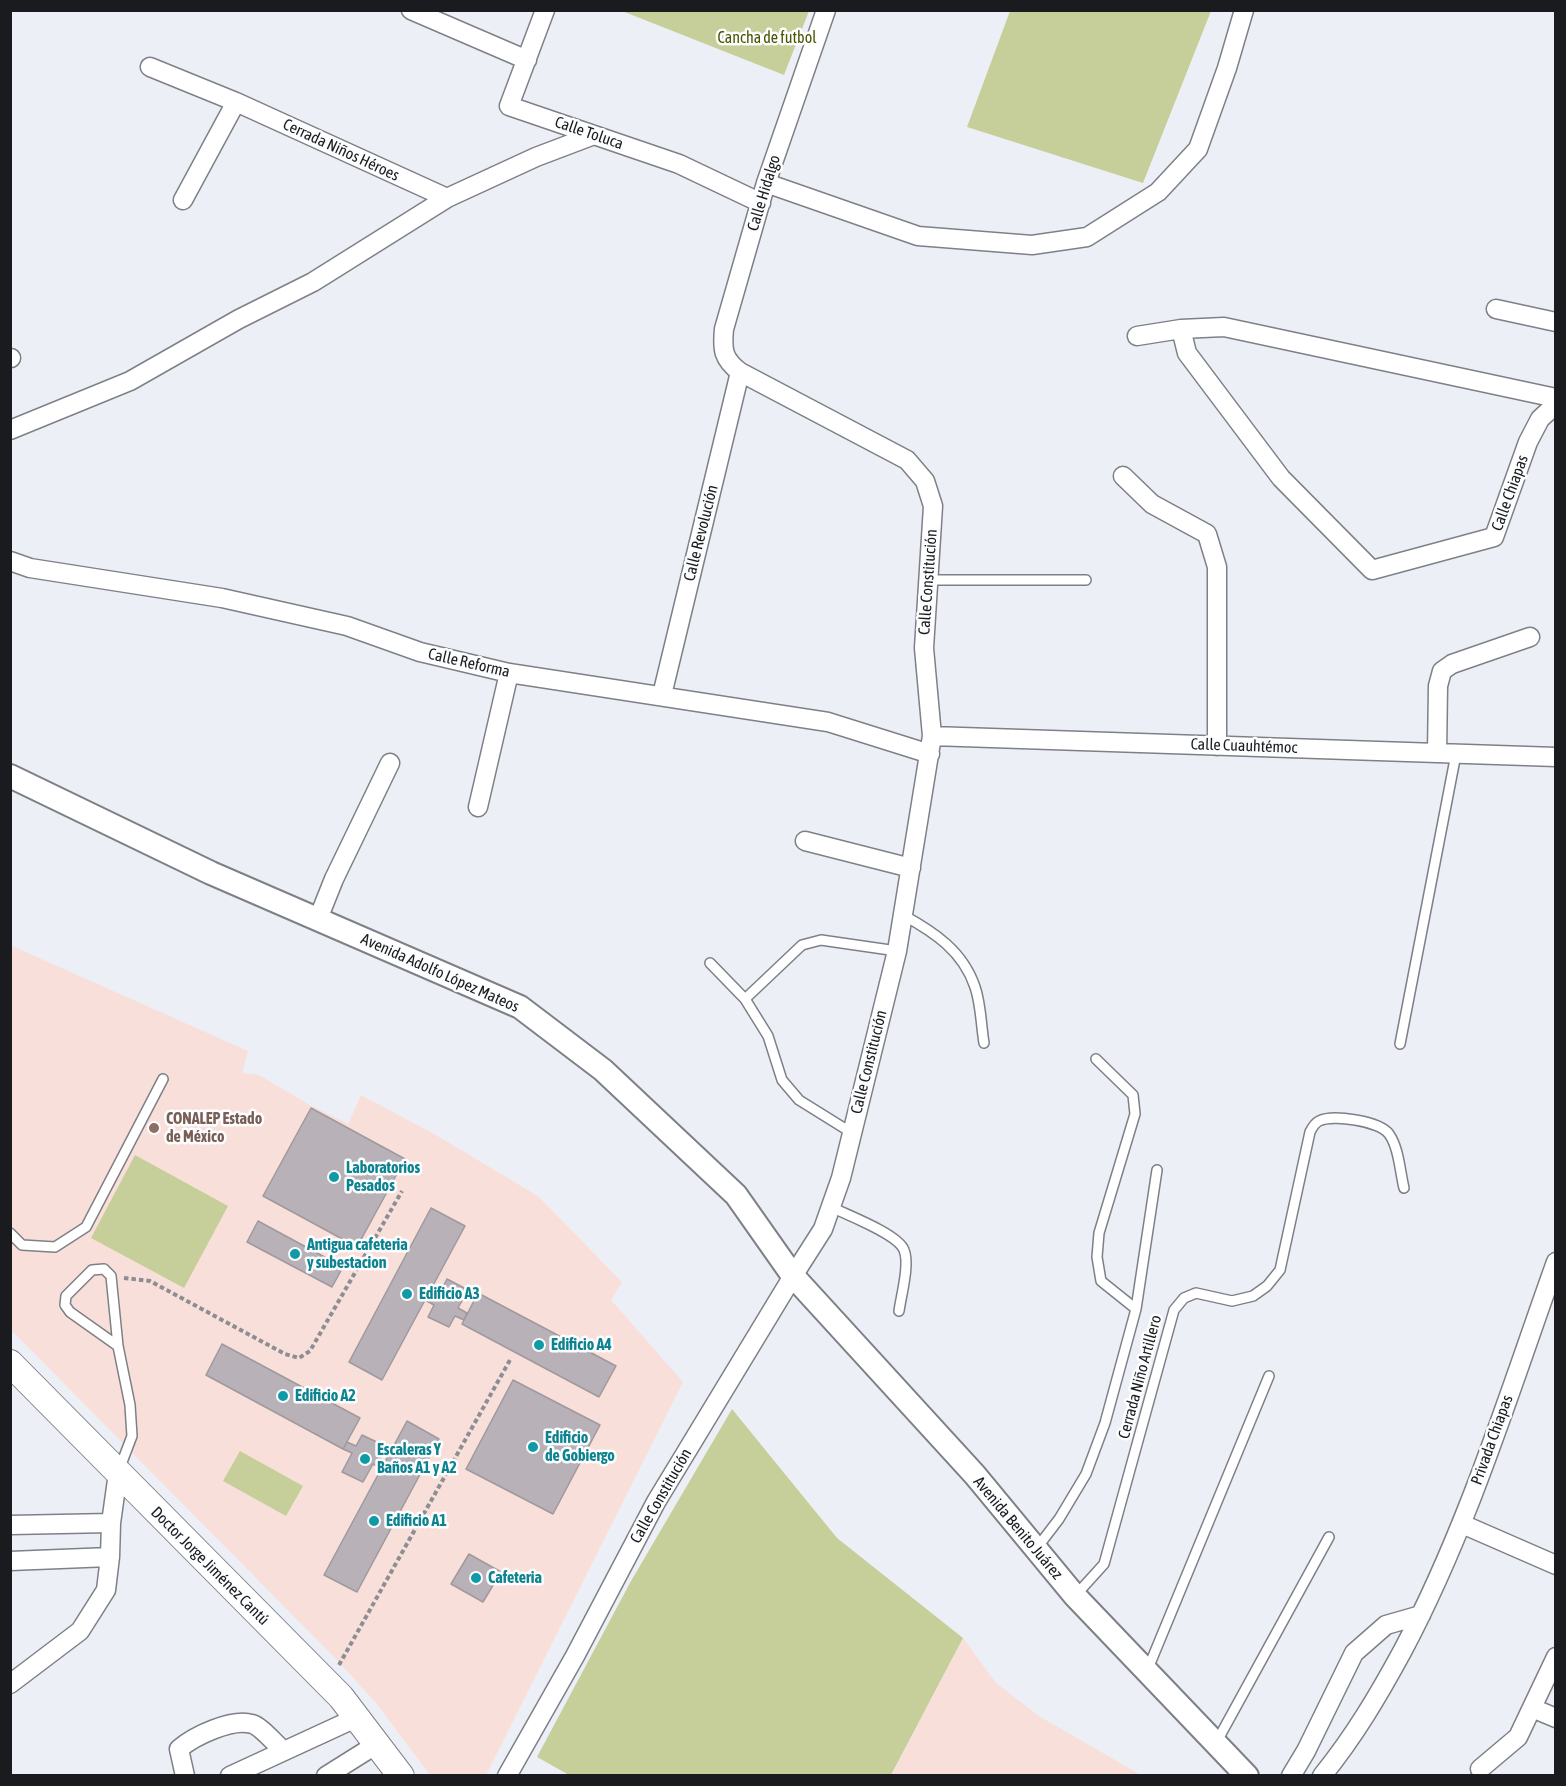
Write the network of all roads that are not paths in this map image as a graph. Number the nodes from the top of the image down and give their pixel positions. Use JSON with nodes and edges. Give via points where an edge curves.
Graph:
{"nodes":[{"id":1,"x":411,"y":10,"type":"edge"},
{"id":2,"x":545,"y":10,"type":"edge"},
{"id":3,"x":826,"y":10,"type":"edge"},
{"id":4,"x":1244,"y":10,"type":"edge"},
{"id":5,"x":527,"y":60,"type":"junction"},
{"id":6,"x":150,"y":67,"type":"dead end"},
{"id":7,"x":236,"y":102,"type":"junction"},
{"id":8,"x":594,"y":135,"type":"junction"},
{"id":9,"x":766,"y":183,"type":"junction"},
{"id":10,"x":447,"y":198,"type":"junction"},
{"id":11,"x":183,"y":200,"type":"dead end"},
{"id":12,"x":760,"y":203,"type":"junction"},
{"id":13,"x":1496,"y":309,"type":"dead end"},
{"id":14,"x":1556,"y":322,"type":"edge"},
{"id":15,"x":1181,"y":329,"type":"junction"},
{"id":16,"x":1137,"y":336,"type":"dead end"},
{"id":17,"x":740,"y":372,"type":"junction"},
{"id":18,"x":1556,"y":398,"type":"edge"},
{"id":19,"x":1556,"y":404,"type":"edge"},
{"id":20,"x":10,"y":430,"type":"edge"},
{"id":21,"x":1123,"y":476,"type":"dead end"},
{"id":22,"x":10,"y":561,"type":"edge"},
{"id":23,"x":928,"y":580,"type":"junction"},
{"id":24,"x":1086,"y":580,"type":"dead end"},
{"id":25,"x":1530,"y":637,"type":"dead end"},
{"id":26,"x":509,"y":673,"type":"junction"},
{"id":27,"x":662,"y":695,"type":"junction"},
{"id":28,"x":932,"y":736,"type":"junction"},
{"id":29,"x":1217,"y":746,"type":"junction"},
{"id":30,"x":1437,"y":753,"type":"junction"},
{"id":31,"x":930,"y":754,"type":"junction"},
{"id":32,"x":1456,"y":754,"type":"junction"},
{"id":33,"x":1556,"y":757,"type":"edge"},
{"id":34,"x":390,"y":763,"type":"dead end"},
{"id":35,"x":10,"y":776,"type":"edge"},
{"id":36,"x":478,"y":807,"type":"dead end"},
{"id":37,"x":805,"y":841,"type":"dead end"},
{"id":38,"x":911,"y":868,"type":"junction"},
{"id":39,"x":903,"y":915,"type":"junction"},
{"id":40,"x":318,"y":919,"type":"junction"},
{"id":41,"x":897,"y":951,"type":"junction"},
{"id":42,"x":710,"y":963,"type":"dead end"},
{"id":43,"x":746,"y":999,"type":"junction"},
{"id":44,"x":984,"y":1043,"type":"dead end"},
{"id":45,"x":1400,"y":1044,"type":"dead end"},
{"id":46,"x":1095,"y":1059,"type":"dead end"},
{"id":47,"x":163,"y":1079,"type":"dead end"},
{"id":48,"x":852,"y":1133,"type":"junction"},
{"id":49,"x":1157,"y":1170,"type":"dead end"},
{"id":50,"x":1404,"y":1188,"type":"dead end"},
{"id":51,"x":831,"y":1207,"type":"junction"},
{"id":52,"x":10,"y":1233,"type":"edge"},
{"id":53,"x":1556,"y":1262,"type":"edge"},
{"id":54,"x":793,"y":1276,"type":"junction"},
{"id":55,"x":1136,"y":1309,"type":"junction"},
{"id":56,"x":899,"y":1311,"type":"dead end"},
{"id":57,"x":118,"y":1346,"type":"junction"},
{"id":58,"x":10,"y":1363,"type":"edge"},
{"id":59,"x":1269,"y":1376,"type":"dead end"},
{"id":60,"x":118,"y":1473,"type":"junction"},
{"id":61,"x":111,"y":1523,"type":"junction"},
{"id":62,"x":1462,"y":1524,"type":"junction"},
{"id":63,"x":10,"y":1525,"type":"edge"},
{"id":64,"x":1329,"y":1537,"type":"dead end"},
{"id":65,"x":1036,"y":1549,"type":"junction"},
{"id":66,"x":110,"y":1557,"type":"junction"},
{"id":67,"x":10,"y":1561,"type":"edge"},
{"id":68,"x":1556,"y":1565,"type":"edge"},
{"id":69,"x":1075,"y":1596,"type":"junction"},
{"id":70,"x":1421,"y":1615,"type":"junction"},
{"id":71,"x":1556,"y":1657,"type":"edge"},
{"id":72,"x":1147,"y":1671,"type":"junction"},
{"id":73,"x":10,"y":1684,"type":"edge"},
{"id":74,"x":1532,"y":1708,"type":"junction"},
{"id":75,"x":357,"y":1717,"type":"junction"},
{"id":76,"x":1556,"y":1718,"type":"edge"},
{"id":77,"x":1216,"y":1743,"type":"junction"},
{"id":78,"x":377,"y":1744,"type":"junction"},
{"id":79,"x":284,"y":1751,"type":"junction"},
{"id":80,"x":1480,"y":1769,"type":"dead end"},
{"id":81,"x":185,"y":1776,"type":"edge"},
{"id":82,"x":230,"y":1776,"type":"edge"},
{"id":83,"x":326,"y":1776,"type":"edge"},
{"id":84,"x":401,"y":1776,"type":"edge"},
{"id":85,"x":507,"y":1776,"type":"edge"},
{"id":86,"x":1247,"y":1776,"type":"edge"},
{"id":87,"x":1291,"y":1776,"type":"edge"},
{"id":88,"x":1322,"y":1776,"type":"edge"}],
"edges":[{"from":1,"to":5,"type":"street"},
{"from":2,"to":5,"type":"street","name":"Calle Toluca"},
{"from":3,"to":9,"type":"street","name":"Calle Hidalgo"},
{"from":4,"to":9,"type":"street","via":[[1198,149],[1158,192],[1087,237],[1032,244],[918,236]]},
{"from":5,"to":8,"type":"street","name":"Calle Toluca","via":[[510,106]]},
{"from":6,"to":7,"type":"street","name":"Cerrada Niños Héroes"},
{"from":7,"to":10,"type":"street","name":"Cerrada Niños Héroes"},
{"from":7,"to":11,"type":"street"},
{"from":8,"to":10,"type":"street"},
{"from":8,"to":12,"type":"street","name":"Calle Toluca","via":[[680,164]]},
{"from":9,"to":12,"type":"street","name":"Calle Hidalgo"},
{"from":10,"to":20,"type":"street","via":[[314,282],[130,381]]},
{"from":12,"to":17,"type":"street","name":"Calle Hidalgo","via":[[724,329],[722,347],[729,364]]},
{"from":13,"to":14,"type":"street"},
{"from":15,"to":16,"type":"street"},
{"from":15,"to":18,"type":"street","via":[[1224,327]]},
{"from":15,"to":19,"type":"street","name":"Calle Chiapas","via":[[1187,352],[1281,478],[1372,570],[1494,537],[1528,442],[1540,419]]},
{"from":17,"to":23,"type":"street","name":"Calle Constitución","via":[[908,460],[925,481],[933,506]]},
{"from":17,"to":27,"type":"street","name":"Calle Revolución"},
{"from":21,"to":29,"type":"street","via":[[1152,504],[1207,534],[1217,567]]},
{"from":22,"to":26,"type":"street","name":"Calle Reforma","via":[[30,568],[222,598],[347,626],[420,652]]},
{"from":23,"to":24,"type":"lane"},
{"from":23,"to":28,"type":"street","name":"Calle Constitución","via":[[924,648]]},
{"from":25,"to":30,"type":"street","via":[[1442,671],[1438,686]]},
{"from":26,"to":27,"type":"street","name":"Calle Reforma"},
{"from":26,"to":36,"type":"street"},
{"from":27,"to":31,"type":"street","name":"Calle Reforma","via":[[828,722]]},
{"from":28,"to":29,"type":"street","name":"Calle Cuauhtémoc"},
{"from":28,"to":31,"type":"street","name":"Calle Constitución"},
{"from":29,"to":30,"type":"street","name":"Calle Cuauhtémoc"},
{"from":30,"to":32,"type":"street","name":"Calle Cuauhtémoc"},
{"from":31,"to":38,"type":"street","name":"Calle Constitución"},
{"from":32,"to":33,"type":"street","name":"Calle Cuauhtémoc"},
{"from":32,"to":45,"type":"lane"},
{"from":34,"to":40,"type":"street"},
{"from":35,"to":40,"type":"street","name":"Avenida Adolfo López Mateos","via":[[211,873]]},
{"from":37,"to":38,"type":"street"},
{"from":38,"to":39,"type":"street","name":"Calle Constitución"},
{"from":39,"to":41,"type":"street","name":"Calle Constitución"},
{"from":39,"to":44,"type":"lane","via":[[958,954],[975,987]]},
{"from":40,"to":54,"type":"street","name":"Avenida Adolfo López Mateos","via":[[520,1007],[603,1070],[736,1195]]},
{"from":41,"to":43,"type":"lane","via":[[821,940],[802,945]]},
{"from":41,"to":48,"type":"street","name":"Calle Constitución"},
{"from":42,"to":43,"type":"lane"},
{"from":43,"to":48,"type":"lane","via":[[768,1036],[782,1080],[799,1101]]},
{"from":46,"to":55,"type":"lane","via":[[1133,1095],[1135,1114],[1099,1233],[1097,1257],[1101,1281]]},
{"from":47,"to":52,"type":"lane","via":[[86,1227],[55,1246],[22,1245]]},
{"from":48,"to":51,"type":"street","name":"Calle Constitución"},
{"from":49,"to":55,"type":"lane"},
{"from":50,"to":69,"type":"lane","name":"Cerrada Niño Artillero","via":[[1389,1133],[1374,1125],[1337,1117],[1318,1122],[1310,1132],[1280,1270],[1253,1296],[1232,1301],[1196,1293],[1184,1298],[1174,1310],[1104,1564]]},
{"from":51,"to":54,"type":"street","name":"Calle Constitución","via":[[824,1229]]},
{"from":51,"to":56,"type":"lane","via":[[894,1238],[904,1249],[906,1264]]},
{"from":53,"to":62,"type":"street","name":"Privada Chiapas"},
{"from":54,"to":65,"type":"street","name":"Avenida Benito Juárez","via":[[975,1475]]},
{"from":54,"to":85,"type":"street","name":"Calle Constitución","via":[[656,1502]]},
{"from":55,"to":65,"type":"lane","via":[[1105,1423],[1086,1474]]},
{"from":57,"to":57,"type":"lane","via":[[65,1305],[66,1296],[92,1270],[104,1269],[111,1276]]},
{"from":57,"to":60,"type":"lane","via":[[132,1436]]},
{"from":58,"to":60,"type":"main road","name":"Doctor Jorge Jiménez Cantú"},
{"from":59,"to":72,"type":"lane"},
{"from":60,"to":61,"type":"street"},
{"from":60,"to":75,"type":"main road","name":"Doctor Jorge Jiménez Cantú"},
{"from":61,"to":63,"type":"street"},
{"from":61,"to":66,"type":"street"},
{"from":62,"to":68,"type":"street"},
{"from":62,"to":70,"type":"street","name":"Privada Chiapas"},
{"from":64,"to":77,"type":"lane"},
{"from":65,"to":69,"type":"street","name":"Avenida Benito Juárez"},
{"from":66,"to":67,"type":"street"},
{"from":66,"to":73,"type":"street","via":[[106,1590],[80,1631]]},
{"from":69,"to":72,"type":"street","name":"Avenida Benito Juárez"},
{"from":70,"to":87,"type":"street","via":[[1386,1625],[1354,1653]]},
{"from":70,"to":88,"type":"street","name":"Privada Chiapas","via":[[1375,1701]]},
{"from":71,"to":74,"type":"street"},
{"from":72,"to":77,"type":"street","name":"Avenida Benito Juárez"},
{"from":74,"to":76,"type":"street"},
{"from":74,"to":80,"type":"street","via":[[1518,1737]]},
{"from":75,"to":78,"type":"main road","name":"Doctor Jorge Jiménez Cantú"},
{"from":75,"to":79,"type":"street"},
{"from":77,"to":86,"type":"street","name":"Avenida Benito Juárez"},
{"from":78,"to":83,"type":"street"},
{"from":78,"to":84,"type":"main road","name":"Doctor Jorge Jiménez Cantú"},
{"from":79,"to":81,"type":"street","via":[[254,1724],[234,1722],[188,1741],[179,1749]]},
{"from":79,"to":82,"type":"street"}]}
